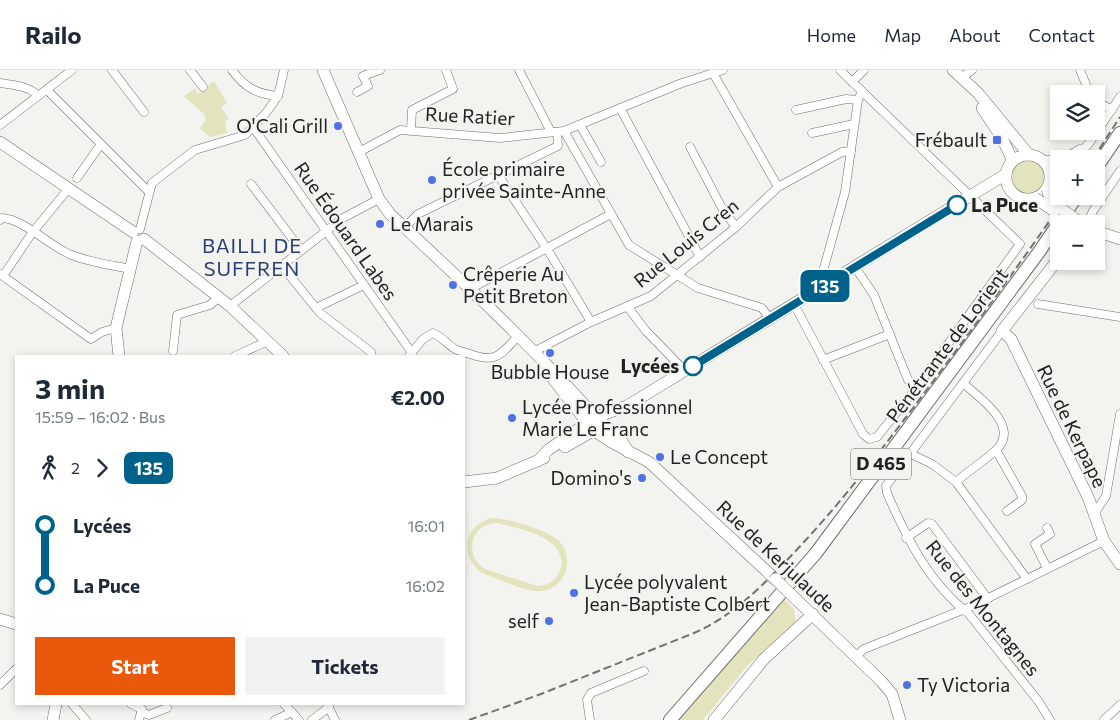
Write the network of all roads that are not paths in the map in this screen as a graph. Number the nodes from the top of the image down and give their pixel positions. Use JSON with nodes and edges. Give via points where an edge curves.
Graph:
{"nodes":[{"id":1,"x":72,"y":70,"type":"edge"},
{"id":2,"x":112,"y":70,"type":"edge"},
{"id":3,"x":190,"y":70,"type":"edge"},
{"id":4,"x":232,"y":70,"type":"edge"},
{"id":5,"x":284,"y":70,"type":"edge"},
{"id":6,"x":323,"y":70,"type":"edge"},
{"id":7,"x":380,"y":70,"type":"edge"},
{"id":8,"x":446,"y":70,"type":"edge"},
{"id":9,"x":519,"y":70,"type":"edge"},
{"id":10,"x":723,"y":70,"type":"edge"},
{"id":11,"x":840,"y":70,"type":"edge"},
{"id":12,"x":864,"y":70,"type":"edge"},
{"id":13,"x":972,"y":70,"type":"edge"},
{"id":14,"x":1080,"y":70,"type":"edge"},
{"id":15,"x":713,"y":73,"type":"junction"},
{"id":16,"x":957,"y":74,"type":"edge"},
{"id":17,"x":852,"y":82,"type":"junction"},
{"id":18,"x":0,"y":83,"type":"edge"},
{"id":19,"x":1086,"y":85,"type":"edge"},
{"id":20,"x":203,"y":87,"type":"dead end"},
{"id":21,"x":47,"y":90,"type":"junction"},
{"id":22,"x":357,"y":92,"type":"dead end"},
{"id":23,"x":862,"y":92,"type":"junction"},
{"id":24,"x":38,"y":96,"type":"junction"},
{"id":25,"x":278,"y":96,"type":"junction"},
{"id":26,"x":1120,"y":97,"type":"edge"},
{"id":27,"x":858,"y":100,"type":"junction"},
{"id":28,"x":1105,"y":106,"type":"edge"},
{"id":29,"x":620,"y":108,"type":"junction"},
{"id":30,"x":796,"y":110,"type":"dead end"},
{"id":31,"x":1112,"y":110,"type":"junction"},
{"id":32,"x":144,"y":112,"type":"dead end"},
{"id":33,"x":854,"y":124,"type":"junction"},
{"id":34,"x":0,"y":125,"type":"edge"},
{"id":35,"x":580,"y":125,"type":"junction"},
{"id":36,"x":253,"y":127,"type":"junction"},
{"id":37,"x":411,"y":129,"type":"junction"},
{"id":38,"x":558,"y":132,"type":"junction"},
{"id":39,"x":812,"y":132,"type":"dead end"},
{"id":40,"x":1120,"y":134,"type":"edge"},
{"id":41,"x":0,"y":142,"type":"edge"},
{"id":42,"x":1090,"y":142,"type":"junction"},
{"id":43,"x":101,"y":144,"type":"junction"},
{"id":44,"x":690,"y":147,"type":"dead end"},
{"id":45,"x":5,"y":149,"type":"edge"},
{"id":46,"x":1083,"y":150,"type":"edge"},
{"id":47,"x":851,"y":151,"type":"junction"},
{"id":48,"x":359,"y":152,"type":"junction"},
{"id":49,"x":1029,"y":155,"type":"junction"},
{"id":50,"x":1105,"y":155,"type":"edge"},
{"id":51,"x":1013,"y":161,"type":"junction"},
{"id":52,"x":1043,"y":161,"type":"junction"},
{"id":53,"x":601,"y":162,"type":"dead end"},
{"id":54,"x":1050,"y":169,"type":"edge"},
{"id":55,"x":1120,"y":171,"type":"edge"},
{"id":56,"x":1006,"y":174,"type":"junction"},
{"id":57,"x":498,"y":175,"type":"junction"},
{"id":58,"x":77,"y":178,"type":"dead end"},
{"id":59,"x":1050,"y":181,"type":"edge"},
{"id":60,"x":251,"y":184,"type":"dead end"},
{"id":61,"x":778,"y":187,"type":"junction"},
{"id":62,"x":69,"y":188,"type":"junction"},
{"id":63,"x":1046,"y":189,"type":"junction"},
{"id":64,"x":1010,"y":190,"type":"junction"},
{"id":65,"x":149,"y":192,"type":"junction"},
{"id":66,"x":970,"y":197,"type":"junction"},
{"id":67,"x":380,"y":198,"type":"junction"},
{"id":68,"x":1035,"y":198,"type":"junction"},
{"id":69,"x":1071,"y":205,"type":"edge"},
{"id":70,"x":611,"y":214,"type":"junction"},
{"id":71,"x":1059,"y":215,"type":"edge"},
{"id":72,"x":1070,"y":215,"type":"edge"},
{"id":73,"x":1091,"y":215,"type":"edge"},
{"id":74,"x":0,"y":220,"type":"edge"},
{"id":75,"x":404,"y":227,"type":"junction"},
{"id":76,"x":736,"y":227,"type":"junction"},
{"id":77,"x":326,"y":231,"type":"junction"},
{"id":78,"x":32,"y":233,"type":"junction"},
{"id":79,"x":1105,"y":234,"type":"edge"},
{"id":80,"x":138,"y":235,"type":"junction"},
{"id":81,"x":1120,"y":239,"type":"edge"},
{"id":82,"x":1105,"y":242,"type":"edge"},
{"id":83,"x":1120,"y":247,"type":"edge"},
{"id":84,"x":546,"y":248,"type":"junction"},
{"id":85,"x":301,"y":250,"type":"junction"},
{"id":86,"x":700,"y":257,"type":"junction"},
{"id":87,"x":282,"y":264,"type":"junction"},
{"id":88,"x":856,"y":267,"type":"junction"},
{"id":89,"x":130,"y":269,"type":"junction"},
{"id":90,"x":1050,"y":270,"type":"edge"},
{"id":91,"x":2,"y":275,"type":"edge"},
{"id":92,"x":676,"y":276,"type":"junction"},
{"id":93,"x":828,"y":284,"type":"junction"},
{"id":94,"x":364,"y":285,"type":"junction"},
{"id":95,"x":470,"y":289,"type":"junction"},
{"id":96,"x":218,"y":298,"type":"junction"},
{"id":97,"x":794,"y":304,"type":"junction"},
{"id":98,"x":1038,"y":304,"type":"dead end"},
{"id":99,"x":230,"y":306,"type":"junction"},
{"id":100,"x":627,"y":306,"type":"junction"},
{"id":101,"x":316,"y":308,"type":"junction"},
{"id":102,"x":1120,"y":317,"type":"edge"},
{"id":103,"x":770,"y":319,"type":"junction"},
{"id":104,"x":591,"y":322,"type":"junction"},
{"id":105,"x":116,"y":328,"type":"junction"},
{"id":106,"x":1002,"y":331,"type":"junction"},
{"id":107,"x":890,"y":334,"type":"junction"},
{"id":108,"x":519,"y":335,"type":"junction"},
{"id":109,"x":268,"y":342,"type":"junction"},
{"id":110,"x":535,"y":350,"type":"junction"},
{"id":111,"x":173,"y":351,"type":"dead end"},
{"id":112,"x":410,"y":354,"type":"edge"},
{"id":113,"x":119,"y":355,"type":"edge"},
{"id":114,"x":237,"y":355,"type":"edge"},
{"id":115,"x":281,"y":355,"type":"edge"},
{"id":116,"x":372,"y":355,"type":"edge"},
{"id":117,"x":823,"y":360,"type":"junction"},
{"id":118,"x":685,"y":371,"type":"junction"},
{"id":119,"x":964,"y":384,"type":"junction"},
{"id":120,"x":917,"y":387,"type":"junction"},
{"id":121,"x":1120,"y":414,"type":"edge"},
{"id":122,"x":595,"y":424,"type":"junction"},
{"id":123,"x":1118,"y":438,"type":"edge"},
{"id":124,"x":996,"y":450,"type":"junction"},
{"id":125,"x":911,"y":454,"type":"junction"},
{"id":126,"x":465,"y":482,"type":"edge"},
{"id":127,"x":956,"y":482,"type":"junction"},
{"id":128,"x":1006,"y":511,"type":"dead end"},
{"id":129,"x":1094,"y":514,"type":"junction"},
{"id":130,"x":1047,"y":528,"type":"dead end"},
{"id":131,"x":906,"y":538,"type":"junction"},
{"id":132,"x":1104,"y":541,"type":"junction"},
{"id":133,"x":1118,"y":557,"type":"edge"},
{"id":134,"x":1047,"y":568,"type":"junction"},
{"id":135,"x":1027,"y":579,"type":"junction"},
{"id":136,"x":988,"y":599,"type":"junction"},
{"id":137,"x":962,"y":609,"type":"junction"},
{"id":138,"x":813,"y":614,"type":"junction"},
{"id":139,"x":0,"y":618,"type":"edge"},
{"id":140,"x":15,"y":624,"type":"edge"},
{"id":141,"x":857,"y":655,"type":"junction"},
{"id":142,"x":15,"y":670,"type":"edge"},
{"id":143,"x":644,"y":671,"type":"dead end"},
{"id":144,"x":0,"y":685,"type":"edge"},
{"id":145,"x":56,"y":705,"type":"edge"},
{"id":146,"x":73,"y":705,"type":"edge"},
{"id":147,"x":132,"y":705,"type":"edge"},
{"id":148,"x":285,"y":705,"type":"edge"},
{"id":149,"x":1120,"y":705,"type":"edge"},
{"id":150,"x":328,"y":706,"type":"edge"},
{"id":151,"x":167,"y":708,"type":"dead end"},
{"id":152,"x":292,"y":712,"type":"junction"},
{"id":153,"x":141,"y":714,"type":"edge"},
{"id":154,"x":1113,"y":717,"type":"edge"},
{"id":155,"x":53,"y":720,"type":"edge"},
{"id":156,"x":86,"y":720,"type":"edge"},
{"id":157,"x":275,"y":720,"type":"edge"},
{"id":158,"x":299,"y":720,"type":"edge"},
{"id":159,"x":312,"y":720,"type":"edge"},
{"id":160,"x":335,"y":720,"type":"edge"},
{"id":161,"x":590,"y":720,"type":"edge"},
{"id":162,"x":670,"y":720,"type":"edge"},
{"id":163,"x":714,"y":720,"type":"edge"},
{"id":164,"x":900,"y":720,"type":"edge"},
{"id":165,"x":1050,"y":720,"type":"edge"},
{"id":166,"x":1104,"y":720,"type":"edge"}],
"edges":[{"from":1,"to":21,"type":"street"},
{"from":2,"to":32,"type":"street"},
{"from":3,"to":20,"type":"street"},
{"from":4,"to":25,"type":"street","via":[[259,94]]},
{"from":5,"to":25,"type":"street"},
{"from":6,"to":48,"type":"main road","name":"Rue de Kerjulaude"},
{"from":7,"to":22,"type":"street","via":[[363,76],[368,86]]},
{"from":8,"to":37,"type":"street","via":[[453,89],[412,110]]},
{"from":9,"to":38,"type":"street"},
{"from":10,"to":15,"type":"street","name":"Rue Ratier"},
{"from":11,"to":17,"type":"street"},
{"from":12,"to":17,"type":"street"},
{"from":13,"to":16,"type":"street"},
{"from":14,"to":19,"type":"street"},
{"from":15,"to":29,"type":"street","name":"Rue Ratier"},
{"from":15,"to":61,"type":"street"},
{"from":16,"to":49,"type":"main road","via":[[978,93]]},
{"from":16,"to":51,"type":"main road","via":[[994,126]]},
{"from":17,"to":23,"type":"street"},
{"from":18,"to":24,"type":"street","via":[[25,88]]},
{"from":21,"to":24,"type":"street"},
{"from":21,"to":43,"type":"street"},
{"from":23,"to":27,"type":"street"},
{"from":23,"to":66,"type":"street"},
{"from":24,"to":34,"type":"street"},
{"from":25,"to":36,"type":"street"},
{"from":26,"to":31,"type":"street"},
{"from":27,"to":30,"type":"street","via":[[846,99]]},
{"from":27,"to":33,"type":"street"},
{"from":28,"to":31,"type":"street"},
{"from":29,"to":35,"type":"street","name":"Rue Ratier"},
{"from":29,"to":86,"type":"street"},
{"from":31,"to":42,"type":"street"},
{"from":33,"to":39,"type":"street"},
{"from":33,"to":47,"type":"street"},
{"from":35,"to":38,"type":"street","name":"Rue Ratier"},
{"from":35,"to":53,"type":"street"},
{"from":36,"to":65,"type":"street","via":[[245,135],[195,150],[158,177]]},
{"from":36,"to":77,"type":"street","name":"Rue Édouard Labes"},
{"from":37,"to":38,"type":"street","name":"Rue Ratier","via":[[500,138]]},
{"from":37,"to":48,"type":"street","name":"Rue Ratier","via":[[400,130]]},
{"from":38,"to":57,"type":"street","via":[[558,146]]},
{"from":38,"to":70,"type":"street"},
{"from":40,"to":50,"type":"main road"},
{"from":41,"to":45,"type":"main road"},
{"from":42,"to":46,"type":"street"},
{"from":42,"to":52,"type":"street","via":[[1072,155]]},
{"from":43,"to":58,"type":"street"},
{"from":43,"to":65,"type":"street"},
{"from":44,"to":76,"type":"street","via":[[723,210]]},
{"from":45,"to":62,"type":"main road"},
{"from":47,"to":61,"type":"street","name":"Rue Louis Cren","via":[[842,152]]},
{"from":47,"to":93,"type":"street","via":[[845,192],[822,275]]},
{"from":48,"to":67,"type":"main road","name":"Rue de Kerjulaude"},
{"from":49,"to":51,"type":"main road"},
{"from":49,"to":52,"type":"main road"},
{"from":51,"to":56,"type":"main road"},
{"from":52,"to":54,"type":"main road"},
{"from":55,"to":73,"type":"street"},
{"from":56,"to":64,"type":"main road"},
{"from":56,"to":66,"type":"main road"},
{"from":57,"to":75,"type":"street","via":[[418,214]]},
{"from":57,"to":84,"type":"street"},
{"from":59,"to":63,"type":"main road"},
{"from":60,"to":85,"type":"street"},
{"from":61,"to":76,"type":"street","name":"Rue Louis Cren"},
{"from":62,"to":78,"type":"street"},
{"from":62,"to":80,"type":"main road"},
{"from":63,"to":68,"type":"main road"},
{"from":63,"to":72,"type":"main road","bridge":true,"via":[[1052,201]]},
{"from":64,"to":66,"type":"main road"},
{"from":64,"to":68,"type":"main road","via":[[1021,198]]},
{"from":65,"to":80,"type":"street"},
{"from":66,"to":88,"type":"main road"},
{"from":66,"to":120,"type":"street","via":[[1020,244]]},
{"from":67,"to":75,"type":"main road","name":"Rue de Kerjulaude"},
{"from":67,"to":77,"type":"street"},
{"from":68,"to":71,"type":"main road","bridge":true},
{"from":69,"to":162,"type":"main road","name":"Pénétrante de Lorient","number":"D 465","via":[[816,552]]},
{"from":70,"to":84,"type":"street"},
{"from":70,"to":92,"type":"street","via":[[629,245]]},
{"from":74,"to":78,"type":"street","via":[[12,218]]},
{"from":75,"to":95,"type":"main road","name":"Rue de Kerjulaude"},
{"from":76,"to":86,"type":"street","name":"Rue Louis Cren"},
{"from":77,"to":85,"type":"street"},
{"from":77,"to":94,"type":"street","name":"Rue Édouard Labes"},
{"from":78,"to":89,"type":"street","via":[[71,255]]},
{"from":78,"to":91,"type":"street"},
{"from":79,"to":81,"type":"main road"},
{"from":80,"to":89,"type":"main road"},
{"from":80,"to":96,"type":"main road","via":[[203,283]]},
{"from":82,"to":83,"type":"main road"},
{"from":84,"to":95,"type":"street"},
{"from":84,"to":104,"type":"street"},
{"from":85,"to":87,"type":"street"},
{"from":86,"to":92,"type":"street","name":"Rue Louis Cren"},
{"from":87,"to":99,"type":"street"},
{"from":87,"to":101,"type":"street"},
{"from":88,"to":93,"type":"main road"},
{"from":88,"to":107,"type":"street","via":[[874,295]]},
{"from":89,"to":105,"type":"main road"},
{"from":90,"to":106,"type":"main road"},
{"from":91,"to":105,"type":"street","via":[[91,339]]},
{"from":92,"to":100,"type":"street","name":"Rue Louis Cren","via":[[651,296]]},
{"from":92,"to":103,"type":"street","via":[[698,288],[762,308]]},
{"from":93,"to":97,"type":"main road"},
{"from":94,"to":101,"type":"street"},
{"from":94,"to":112,"type":"street","name":"Rue Édouard Labes"},
{"from":95,"to":108,"type":"main road","name":"Rue de Kerjulaude"},
{"from":96,"to":99,"type":"main road"},
{"from":96,"to":111,"type":"street","via":[[210,305],[178,315]]},
{"from":97,"to":103,"type":"main road"},
{"from":97,"to":117,"type":"street"},
{"from":98,"to":102,"type":"street"},
{"from":99,"to":109,"type":"main road"},
{"from":100,"to":104,"type":"street","name":"Rue Louis Cren"},
{"from":100,"to":118,"type":"street"},
{"from":101,"to":116,"type":"street"},
{"from":103,"to":118,"type":"main road"},
{"from":104,"to":110,"type":"street","name":"Rue Louis Cren"},
{"from":105,"to":113,"type":"main road"},
{"from":106,"to":119,"type":"street"},
{"from":106,"to":129,"type":"main road","name":"Rue de Kerpape","via":[[1011,339]]},
{"from":107,"to":117,"type":"street"},
{"from":107,"to":120,"type":"street","via":[[908,380]]},
{"from":108,"to":110,"type":"main road","name":"Rue de Kerjulaude"},
{"from":108,"to":112,"type":"street","via":[[491,359],[454,349],[433,333]]},
{"from":109,"to":114,"type":"street"},
{"from":109,"to":115,"type":"main road"},
{"from":110,"to":122,"type":"main road","name":"Rue de Kerjulaude"},
{"from":117,"to":120,"type":"street","via":[[863,434],[869,439],[877,437]]},
{"from":118,"to":122,"type":"main road"},
{"from":119,"to":124,"type":"street","via":[[999,419],[1003,436]]},
{"from":119,"to":125,"type":"street"},
{"from":121,"to":123,"type":"street"},
{"from":122,"to":126,"type":"main road","via":[[548,450],[538,461],[497,478]]},
{"from":122,"to":138,"type":"main road","name":"Rue de Kerjulaude","bridge":true,"via":[[681,489]]},
{"from":123,"to":129,"type":"street","via":[[1106,496]]},
{"from":124,"to":127,"type":"street"},
{"from":124,"to":128,"type":"street","via":[[1022,496],[1022,500]]},
{"from":125,"to":127,"type":"street","via":[[932,464]]},
{"from":125,"to":131,"type":"street","name":"Rue des Montagnes","via":[[886,486]]},
{"from":127,"to":135,"type":"street"},
{"from":129,"to":132,"type":"main road","name":"Rue de Kerpape"},
{"from":130,"to":134,"type":"street","via":[[1050,534],[1035,544]]},
{"from":131,"to":136,"type":"street","via":[[928,523],[932,524]]},
{"from":131,"to":137,"type":"street","name":"Rue des Montagnes","via":[[924,566]]},
{"from":132,"to":133,"type":"main road","name":"Rue de Kerpape"},
{"from":132,"to":134,"type":"street"},
{"from":134,"to":135,"type":"street"},
{"from":135,"to":136,"type":"street"},
{"from":136,"to":137,"type":"street"},
{"from":137,"to":141,"type":"street","via":[[861,650]]},
{"from":137,"to":165,"type":"street","name":"Rue des Montagnes","via":[[1039,702]]},
{"from":138,"to":141,"type":"main road","name":"Rue de Kerjulaude"},
{"from":138,"to":163,"type":"main road","via":[[764,660]]},
{"from":139,"to":140,"type":"main road"},
{"from":141,"to":164,"type":"main road","name":"Rue de Kerjulaude","via":[[892,694]]},
{"from":142,"to":144,"type":"street"},
{"from":143,"to":161,"type":"street","via":[[591,693],[587,700]]},
{"from":145,"to":155,"type":"main road"},
{"from":146,"to":156,"type":"street"},
{"from":147,"to":153,"type":"street"},
{"from":148,"to":152,"type":"street"},
{"from":149,"to":154,"type":"street"},
{"from":150,"to":159,"type":"street"},
{"from":150,"to":160,"type":"street"},
{"from":151,"to":153,"type":"street","via":[[149,715]]},
{"from":152,"to":157,"type":"street"},
{"from":152,"to":158,"type":"street"},
{"from":154,"to":166,"type":"street"}]}
